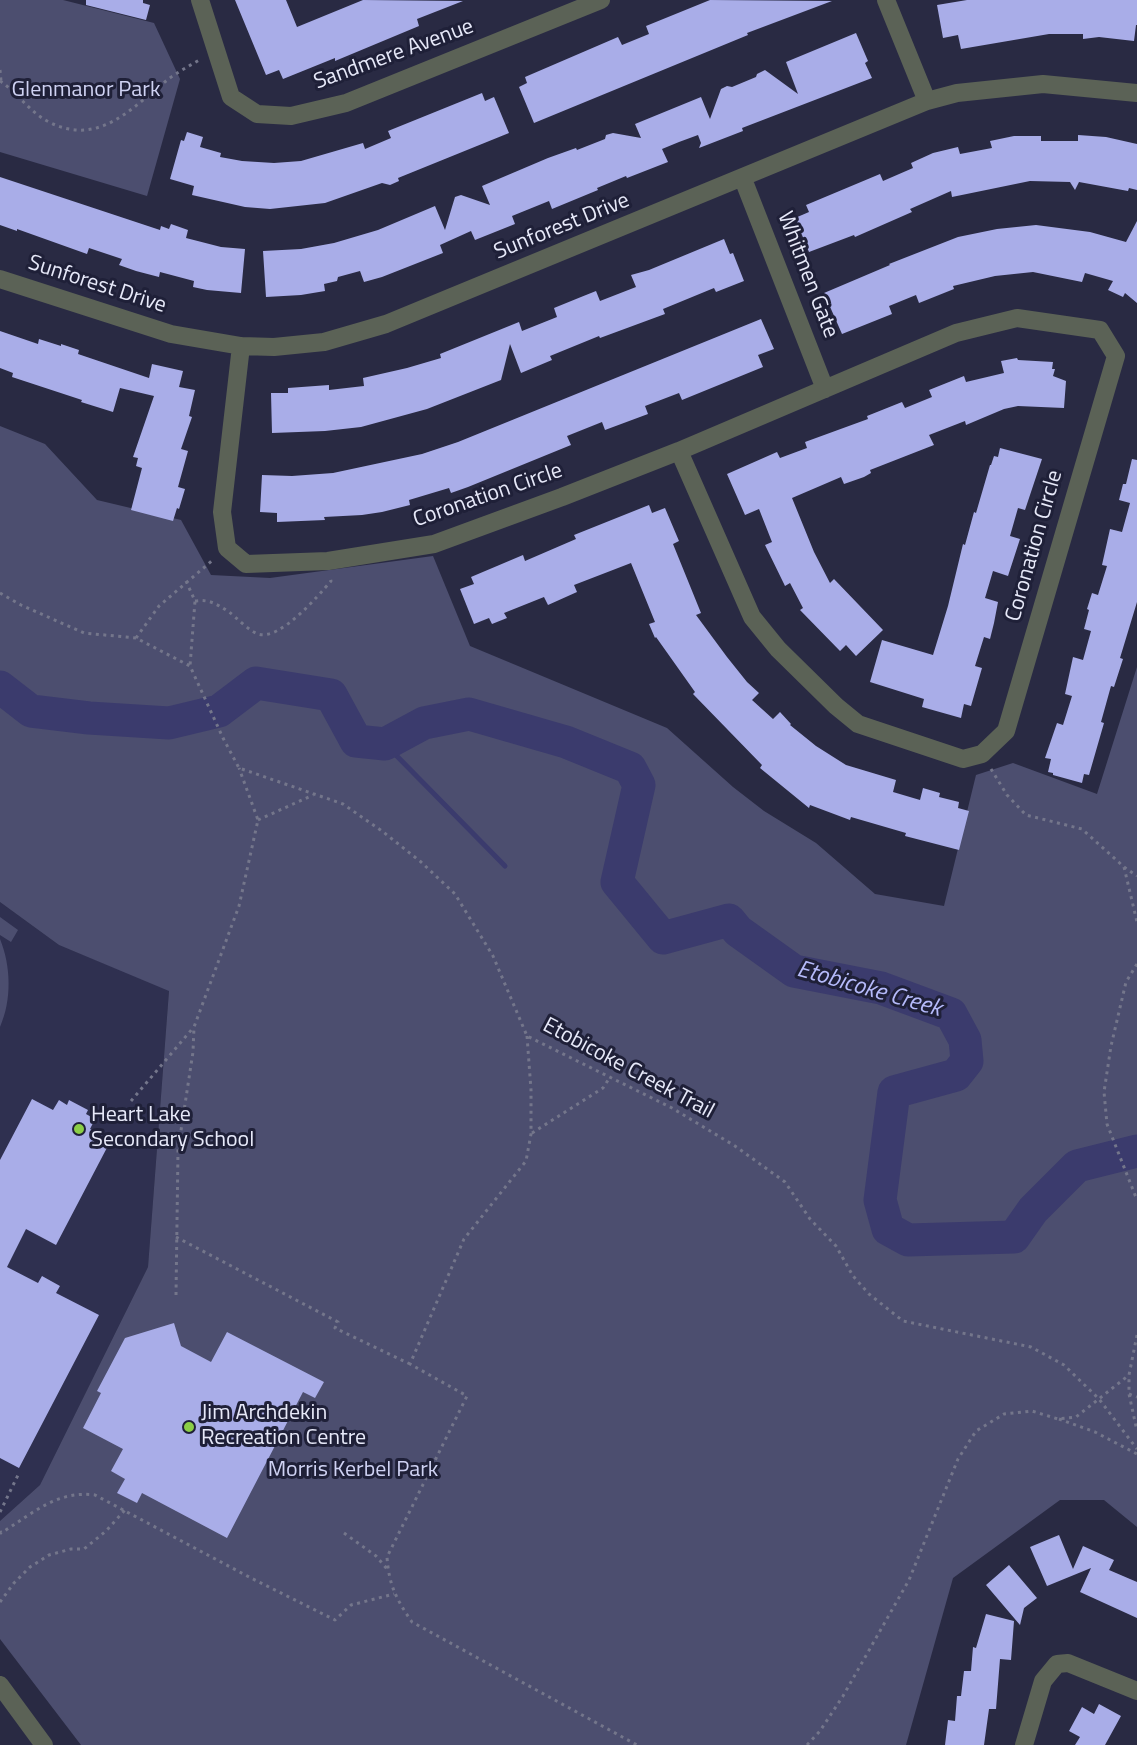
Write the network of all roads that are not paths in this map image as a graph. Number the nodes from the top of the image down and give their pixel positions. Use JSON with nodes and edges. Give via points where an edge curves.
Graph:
{"nodes":[{"id":1,"x":200,"y":0,"type":"edge"},
{"id":2,"x":601,"y":0,"type":"edge"},
{"id":3,"x":886,"y":0,"type":"edge"},
{"id":4,"x":1137,"y":93,"type":"edge"},
{"id":5,"x":927,"y":101,"type":"junction"},
{"id":6,"x":743,"y":179,"type":"junction"},
{"id":7,"x":0,"y":279,"type":"edge"},
{"id":8,"x":241,"y":346,"type":"junction"},
{"id":9,"x":825,"y":389,"type":"junction"},
{"id":10,"x":679,"y":451,"type":"junction"},
{"id":11,"x":0,"y":1685,"type":"edge"},
{"id":12,"x":1137,"y":1691,"type":"edge"},
{"id":13,"x":44,"y":1745,"type":"edge"},
{"id":14,"x":1024,"y":1745,"type":"edge"}],
"edges":[{"from":1,"to":2,"type":"street","name":"Sandmere Avenue","via":[[231,97],[257,114],[291,116],[346,103]]},
{"from":3,"to":5,"type":"street"},
{"from":4,"to":5,"type":"street","name":"Sunforest Drive","via":[[1043,84],[957,93]]},
{"from":5,"to":6,"type":"street","name":"Sunforest Drive"},
{"from":6,"to":8,"type":"street","name":"Sunforest Drive","via":[[386,324],[324,342]]},
{"from":6,"to":9,"type":"street","name":"Whitmen Gate"},
{"from":7,"to":8,"type":"street","name":"Sunforest Drive","via":[[171,334]]},
{"from":8,"to":10,"type":"street","name":"Coronation Circle","via":[[222,512],[226,548],[246,564],[328,561],[434,544]]},
{"from":9,"to":10,"type":"street","name":"Coronation Circle"},
{"from":9,"to":10,"type":"street","name":"Coronation Circle","via":[[956,333],[1017,318],[1100,330],[1116,356],[1006,731],[982,754],[963,759],[858,724],[778,649],[752,617]]},
{"from":11,"to":13,"type":"street"},
{"from":12,"to":14,"type":"street","via":[[1069,1663],[1057,1664],[1043,1681]]}]}
